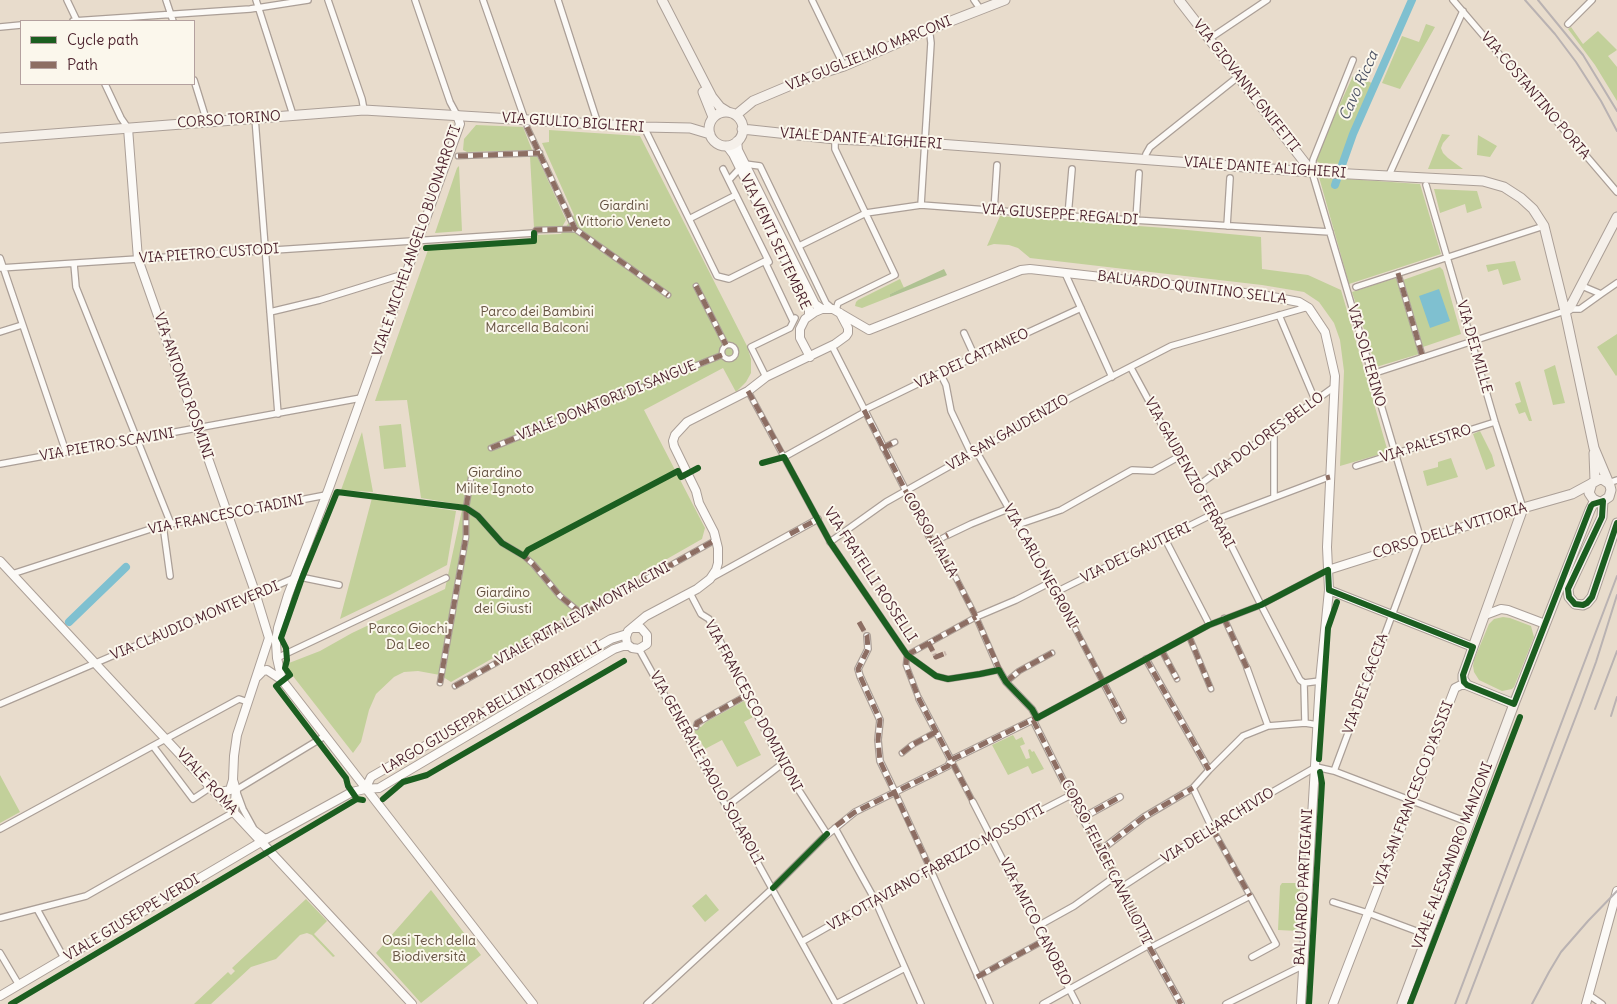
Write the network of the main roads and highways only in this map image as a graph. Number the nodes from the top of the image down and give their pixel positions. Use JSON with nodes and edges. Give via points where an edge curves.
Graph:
{"nodes":[{"id":1,"x":662,"y":0,"type":"edge"},
{"id":2,"x":1006,"y":0,"type":"edge"},
{"id":3,"x":1179,"y":0,"type":"edge"},
{"id":4,"x":693,"y":62,"type":"junction"},
{"id":5,"x":457,"y":114,"type":"joint"},
{"id":6,"x":732,"y":114,"type":"junction"},
{"id":7,"x":712,"y":119,"type":"junction"},
{"id":8,"x":690,"y":128,"type":"junction"},
{"id":9,"x":742,"y":129,"type":"junction"},
{"id":10,"x":710,"y":134,"type":"junction"},
{"id":11,"x":0,"y":138,"type":"edge"},
{"id":12,"x":1312,"y":172,"type":"junction"},
{"id":13,"x":1617,"y":217,"type":"edge"},
{"id":14,"x":1567,"y":310,"type":"junction"},
{"id":15,"x":1594,"y":448,"type":"junction"},
{"id":16,"x":1613,"y":481,"type":"edge"},
{"id":17,"x":1593,"y":482,"type":"junction"},
{"id":18,"x":1572,"y":494,"type":"junction"},
{"id":19,"x":1601,"y":502,"type":"junction"},
{"id":20,"x":1590,"y":510,"type":"junction"},
{"id":21,"x":1617,"y":523,"type":"edge"},
{"id":22,"x":1514,"y":704,"type":"junction"},
{"id":23,"x":1402,"y":1004,"type":"edge"}],
"edges":[{"from":1,"to":4,"type":"main road"},
{"from":2,"to":6,"type":"main road","name":"VIA GUGLIELMO MARCONI","via":[[810,77]]},
{"from":3,"to":12,"type":"main road","name":"VIA GIOVANNI GNIFETTI"},
{"from":4,"to":6,"type":"main road","via":[[712,97]]},
{"from":4,"to":7,"type":"main road","via":[[695,76]]},
{"from":5,"to":8,"type":"main road","name":"VIA GIULIO BIGLIERI","via":[[526,123]]},
{"from":5,"to":11,"type":"main road","name":"CORSO TORINO","via":[[364,110]]},
{"from":6,"to":7,"type":"main road","via":[[722,112]]},
{"from":6,"to":9,"type":"main road","via":[[741,121]]},
{"from":7,"to":8,"type":"main road","name":"VIA GIULIO BIGLIERI"},
{"from":7,"to":10,"type":"main road"},
{"from":8,"to":10,"type":"main road","name":"VIA GIULIO BIGLIERI"},
{"from":9,"to":10,"type":"main road","via":[[737,141],[727,146],[717,143]]},
{"from":9,"to":12,"type":"main road","name":"VIALE DANTE ALIGHIERI"},
{"from":12,"to":14,"type":"main road","name":"VIALE DANTE ALIGHIERI","via":[[1483,181],[1504,188],[1533,209],[1544,226]]},
{"from":13,"to":14,"type":"main road"},
{"from":14,"to":15,"type":"main road","name":"VIALE DANTE ALIGHIERI"},
{"from":15,"to":16,"type":"main road"},
{"from":15,"to":17,"type":"main road"},
{"from":16,"to":17,"type":"main road","via":[[1602,479]]},
{"from":16,"to":19,"type":"main road","via":[[1611,494]]},
{"from":17,"to":18,"type":"main road","name":"CORSO DELLA VITTORIA"},
{"from":17,"to":19,"type":"main road","via":[[1590,496]]},
{"from":18,"to":20,"type":"main road","via":[[1585,499]]},
{"from":18,"to":22,"type":"main road","name":"CORSO DELLA VITTORIA","via":[[1523,508],[1462,675],[1467,685]]},
{"from":19,"to":20,"type":"main road","name":"VIALE ALESSANDRO MANZONI","via":[[1593,504]]},
{"from":19,"to":21,"type":"main road","via":[[1602,517],[1568,589],[1569,598],[1575,604],[1583,605],[1592,596]]},
{"from":20,"to":22,"type":"main road","name":"VIALE ALESSANDRO MANZONI"},
{"from":22,"to":23,"type":"main road","name":"VIALE ALESSANDRO MANZONI"}]}
